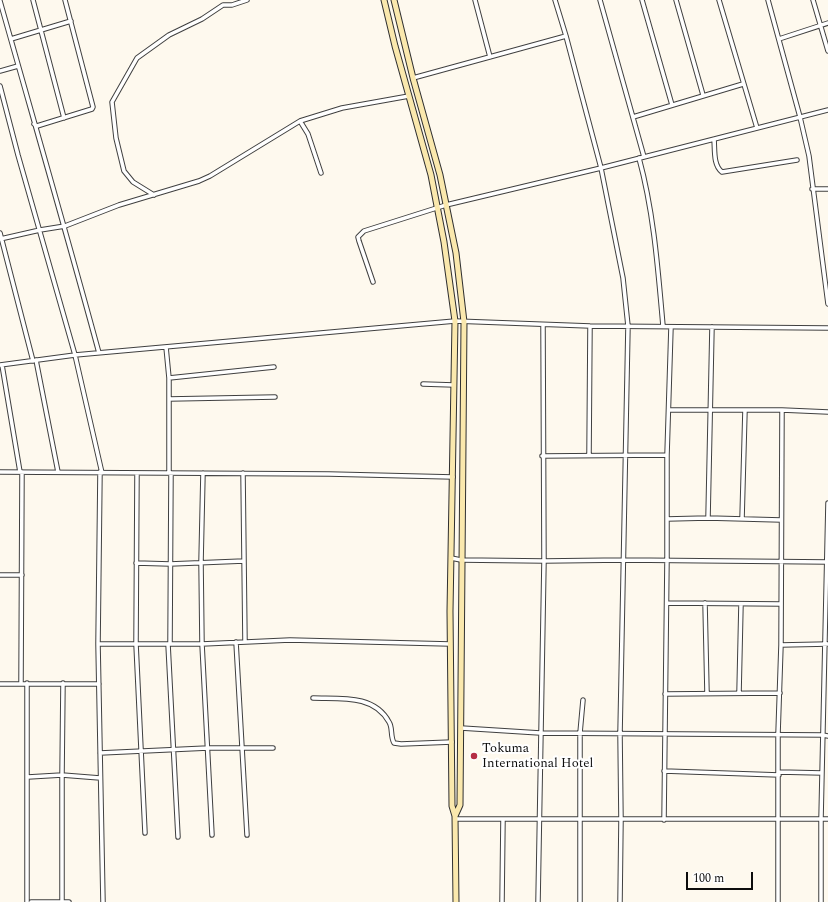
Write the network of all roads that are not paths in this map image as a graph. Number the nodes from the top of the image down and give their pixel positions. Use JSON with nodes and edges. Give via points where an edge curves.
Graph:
{"nodes":[{"id":1,"x":33,"y":0,"type":"edge"},
{"id":2,"x":65,"y":0,"type":"edge"},
{"id":3,"x":247,"y":0,"type":"edge"},
{"id":4,"x":384,"y":0,"type":"edge"},
{"id":5,"x":394,"y":0,"type":"edge"},
{"id":6,"x":475,"y":0,"type":"edge"},
{"id":7,"x":556,"y":0,"type":"edge"},
{"id":8,"x":600,"y":0,"type":"edge"},
{"id":9,"x":642,"y":0,"type":"edge"},
{"id":10,"x":676,"y":0,"type":"edge"},
{"id":11,"x":719,"y":0,"type":"edge"},
{"id":12,"x":768,"y":0,"type":"edge"},
{"id":13,"x":813,"y":0,"type":"edge"},
{"id":14,"x":0,"y":1,"type":"edge"},
{"id":15,"x":70,"y":21,"type":"junction"},
{"id":16,"x":828,"y":23,"type":"edge"},
{"id":17,"x":821,"y":25,"type":"junction"},
{"id":18,"x":41,"y":29,"type":"junction"},
{"id":19,"x":566,"y":36,"type":"junction"},
{"id":20,"x":11,"y":39,"type":"junction"},
{"id":21,"x":779,"y":39,"type":"junction"},
{"id":22,"x":828,"y":51,"type":"edge"},
{"id":23,"x":490,"y":57,"type":"junction"},
{"id":24,"x":18,"y":66,"type":"junction"},
{"id":25,"x":0,"y":70,"type":"edge"},
{"id":26,"x":413,"y":78,"type":"junction"},
{"id":27,"x":743,"y":84,"type":"junction"},
{"id":28,"x":0,"y":86,"type":"edge"},
{"id":29,"x":702,"y":95,"type":"junction"},
{"id":30,"x":409,"y":96,"type":"junction"},
{"id":31,"x":672,"y":104,"type":"junction"},
{"id":32,"x":828,"y":110,"type":"edge"},
{"id":33,"x":633,"y":117,"type":"junction"},
{"id":34,"x":64,"y":118,"type":"junction"},
{"id":35,"x":800,"y":118,"type":"junction"},
{"id":36,"x":300,"y":121,"type":"junction"},
{"id":37,"x":34,"y":124,"type":"junction"},
{"id":38,"x":757,"y":128,"type":"junction"},
{"id":39,"x":714,"y":139,"type":"junction"},
{"id":40,"x":644,"y":157,"type":"junction"},
{"id":41,"x":639,"y":158,"type":"junction"},
{"id":42,"x":797,"y":160,"type":"dead end"},
{"id":43,"x":601,"y":168,"type":"junction"},
{"id":44,"x":321,"y":173,"type":"dead end"},
{"id":45,"x":812,"y":189,"type":"junction"},
{"id":46,"x":828,"y":189,"type":"edge"},
{"id":47,"x":154,"y":195,"type":"junction"},
{"id":48,"x":446,"y":205,"type":"junction"},
{"id":49,"x":438,"y":208,"type":"junction"},
{"id":50,"x":65,"y":226,"type":"junction"},
{"id":51,"x":40,"y":230,"type":"junction"},
{"id":52,"x":0,"y":233,"type":"edge"},
{"id":53,"x":1,"y":239,"type":"edge"},
{"id":54,"x":828,"y":253,"type":"edge"},
{"id":55,"x":822,"y":254,"type":"junction"},
{"id":56,"x":374,"y":282,"type":"dead end"},
{"id":57,"x":828,"y":304,"type":"edge"},
{"id":58,"x":455,"y":321,"type":"junction"},
{"id":59,"x":464,"y":322,"type":"junction"},
{"id":60,"x":543,"y":325,"type":"junction"},
{"id":61,"x":590,"y":326,"type":"junction"},
{"id":62,"x":628,"y":326,"type":"junction"},
{"id":63,"x":663,"y":326,"type":"junction"},
{"id":64,"x":671,"y":327,"type":"junction"},
{"id":65,"x":712,"y":327,"type":"junction"},
{"id":66,"x":828,"y":328,"type":"edge"},
{"id":67,"x":166,"y":347,"type":"junction"},
{"id":68,"x":99,"y":353,"type":"junction"},
{"id":69,"x":75,"y":355,"type":"junction"},
{"id":70,"x":35,"y":360,"type":"junction"},
{"id":71,"x":1,"y":364,"type":"edge"},
{"id":72,"x":274,"y":367,"type":"dead end"},
{"id":73,"x":169,"y":378,"type":"junction"},
{"id":74,"x":423,"y":384,"type":"dead end"},
{"id":75,"x":454,"y":384,"type":"junction"},
{"id":76,"x":275,"y":396,"type":"dead end"},
{"id":77,"x":169,"y":399,"type":"junction"},
{"id":78,"x":710,"y":409,"type":"junction"},
{"id":79,"x":669,"y":410,"type":"junction"},
{"id":80,"x":744,"y":410,"type":"junction"},
{"id":81,"x":782,"y":410,"type":"junction"},
{"id":82,"x":828,"y":412,"type":"edge"},
{"id":83,"x":625,"y":455,"type":"junction"},
{"id":84,"x":667,"y":455,"type":"junction"},
{"id":85,"x":542,"y":456,"type":"junction"},
{"id":86,"x":589,"y":456,"type":"junction"},
{"id":87,"x":0,"y":472,"type":"edge"},
{"id":88,"x":21,"y":472,"type":"junction"},
{"id":89,"x":58,"y":472,"type":"junction"},
{"id":90,"x":101,"y":472,"type":"junction"},
{"id":91,"x":136,"y":473,"type":"junction"},
{"id":92,"x":170,"y":473,"type":"junction"},
{"id":93,"x":203,"y":473,"type":"junction"},
{"id":94,"x":243,"y":473,"type":"junction"},
{"id":95,"x":453,"y":477,"type":"junction"},
{"id":96,"x":828,"y":503,"type":"edge"},
{"id":97,"x":708,"y":518,"type":"junction"},
{"id":98,"x":667,"y":519,"type":"junction"},
{"id":99,"x":742,"y":519,"type":"junction"},
{"id":100,"x":782,"y":520,"type":"junction"},
{"id":101,"x":451,"y":558,"type":"junction"},
{"id":102,"x":461,"y":560,"type":"junction"},
{"id":103,"x":624,"y":560,"type":"junction"},
{"id":104,"x":667,"y":560,"type":"junction"},
{"id":105,"x":244,"y":561,"type":"junction"},
{"id":106,"x":544,"y":561,"type":"junction"},
{"id":107,"x":782,"y":561,"type":"junction"},
{"id":108,"x":201,"y":562,"type":"junction"},
{"id":109,"x":828,"y":562,"type":"edge"},
{"id":110,"x":136,"y":563,"type":"junction"},
{"id":111,"x":170,"y":564,"type":"junction"},
{"id":112,"x":0,"y":575,"type":"edge"},
{"id":113,"x":22,"y":575,"type":"junction"},
{"id":114,"x":667,"y":603,"type":"junction"},
{"id":115,"x":705,"y":603,"type":"junction"},
{"id":116,"x":741,"y":604,"type":"junction"},
{"id":117,"x":781,"y":604,"type":"junction"},
{"id":118,"x":236,"y":642,"type":"junction"},
{"id":119,"x":245,"y":642,"type":"junction"},
{"id":120,"x":98,"y":644,"type":"junction"},
{"id":121,"x":136,"y":644,"type":"junction"},
{"id":122,"x":169,"y":644,"type":"junction"},
{"id":123,"x":202,"y":644,"type":"junction"},
{"id":124,"x":450,"y":644,"type":"junction"},
{"id":125,"x":826,"y":644,"type":"edge"},
{"id":126,"x":781,"y":645,"type":"junction"},
{"id":127,"x":21,"y":683,"type":"junction"},
{"id":128,"x":27,"y":683,"type":"junction"},
{"id":129,"x":63,"y":683,"type":"junction"},
{"id":130,"x":0,"y":684,"type":"edge"},
{"id":131,"x":99,"y":684,"type":"junction"},
{"id":132,"x":739,"y":693,"type":"junction"},
{"id":133,"x":780,"y":693,"type":"junction"},
{"id":134,"x":665,"y":694,"type":"junction"},
{"id":135,"x":706,"y":694,"type":"junction"},
{"id":136,"x":313,"y":698,"type":"dead end"},
{"id":137,"x":584,"y":700,"type":"dead end"},
{"id":138,"x":461,"y":728,"type":"junction"},
{"id":139,"x":540,"y":733,"type":"junction"},
{"id":140,"x":580,"y":733,"type":"junction"},
{"id":141,"x":620,"y":734,"type":"junction"},
{"id":142,"x":664,"y":734,"type":"junction"},
{"id":143,"x":778,"y":734,"type":"junction"},
{"id":144,"x":823,"y":735,"type":"junction"},
{"id":145,"x":828,"y":736,"type":"edge"},
{"id":146,"x":452,"y":742,"type":"junction"},
{"id":147,"x":208,"y":748,"type":"junction"},
{"id":148,"x":242,"y":748,"type":"junction"},
{"id":149,"x":273,"y":748,"type":"dead end"},
{"id":150,"x":174,"y":749,"type":"junction"},
{"id":151,"x":141,"y":751,"type":"junction"},
{"id":152,"x":100,"y":753,"type":"junction"},
{"id":153,"x":664,"y":771,"type":"junction"},
{"id":154,"x":779,"y":773,"type":"junction"},
{"id":155,"x":822,"y":773,"type":"junction"},
{"id":156,"x":62,"y":775,"type":"junction"},
{"id":157,"x":28,"y":777,"type":"junction"},
{"id":158,"x":100,"y":778,"type":"junction"},
{"id":159,"x":455,"y":818,"type":"junction"},
{"id":160,"x":503,"y":819,"type":"junction"},
{"id":161,"x":821,"y":819,"type":"junction"},
{"id":162,"x":828,"y":819,"type":"edge"},
{"id":163,"x":539,"y":820,"type":"junction"},
{"id":164,"x":580,"y":820,"type":"junction"},
{"id":165,"x":621,"y":820,"type":"junction"},
{"id":166,"x":664,"y":820,"type":"junction"},
{"id":167,"x":779,"y":820,"type":"junction"},
{"id":168,"x":145,"y":833,"type":"dead end"},
{"id":169,"x":212,"y":835,"type":"dead end"},
{"id":170,"x":247,"y":835,"type":"dead end"},
{"id":171,"x":178,"y":837,"type":"dead end"},
{"id":172,"x":27,"y":902,"type":"edge"},
{"id":173,"x":31,"y":902,"type":"edge"},
{"id":174,"x":62,"y":902,"type":"edge"},
{"id":175,"x":69,"y":902,"type":"edge"},
{"id":176,"x":102,"y":902,"type":"edge"},
{"id":177,"x":456,"y":902,"type":"edge"},
{"id":178,"x":502,"y":902,"type":"edge"},
{"id":179,"x":538,"y":902,"type":"edge"},
{"id":180,"x":580,"y":902,"type":"edge"},
{"id":181,"x":620,"y":902,"type":"edge"},
{"id":182,"x":778,"y":902,"type":"edge"},
{"id":183,"x":821,"y":902,"type":"edge"}],
"edges":[{"from":1,"to":18,"type":"street"},
{"from":2,"to":15,"type":"street"},
{"from":3,"to":47,"type":"street","via":[[223,5],[202,19],[169,35],[137,58],[114,97],[112,108],[116,138],[124,171],[133,182]]},
{"from":4,"to":30,"type":"main road"},
{"from":5,"to":26,"type":"main road"},
{"from":6,"to":23,"type":"street"},
{"from":7,"to":19,"type":"street"},
{"from":8,"to":33,"type":"street"},
{"from":9,"to":31,"type":"street"},
{"from":10,"to":29,"type":"street"},
{"from":11,"to":27,"type":"street"},
{"from":12,"to":21,"type":"street"},
{"from":13,"to":17,"type":"street"},
{"from":14,"to":20,"type":"street"},
{"from":15,"to":18,"type":"street"},
{"from":15,"to":34,"type":"street","via":[[93,108]]},
{"from":16,"to":17,"type":"street"},
{"from":17,"to":21,"type":"street"},
{"from":17,"to":22,"type":"street"},
{"from":18,"to":20,"type":"street"},
{"from":18,"to":34,"type":"street"},
{"from":19,"to":23,"type":"street"},
{"from":19,"to":43,"type":"street"},
{"from":20,"to":24,"type":"street"},
{"from":21,"to":35,"type":"street"},
{"from":23,"to":26,"type":"street"},
{"from":24,"to":25,"type":"street"},
{"from":24,"to":37,"type":"street"},
{"from":26,"to":48,"type":"main road"},
{"from":27,"to":29,"type":"street"},
{"from":27,"to":38,"type":"street"},
{"from":28,"to":51,"type":"street"},
{"from":29,"to":31,"type":"street"},
{"from":30,"to":36,"type":"street","via":[[342,108]]},
{"from":30,"to":49,"type":"main road"},
{"from":31,"to":33,"type":"street"},
{"from":32,"to":35,"type":"street"},
{"from":33,"to":40,"type":"street"},
{"from":34,"to":37,"type":"street","via":[[37,126]]},
{"from":35,"to":38,"type":"street"},
{"from":35,"to":45,"type":"street","via":[[809,156]]},
{"from":36,"to":44,"type":"street","via":[[308,134]]},
{"from":36,"to":47,"type":"street","via":[[210,176],[184,187]]},
{"from":37,"to":50,"type":"street"},
{"from":38,"to":39,"type":"street"},
{"from":39,"to":40,"type":"street"},
{"from":39,"to":42,"type":"street","via":[[716,163],[722,172]]},
{"from":40,"to":41,"type":"street"},
{"from":41,"to":43,"type":"street"},
{"from":41,"to":63,"type":"street","via":[[652,221]]},
{"from":43,"to":48,"type":"street"},
{"from":43,"to":62,"type":"street","via":[[623,278]]},
{"from":45,"to":46,"type":"street"},
{"from":45,"to":55,"type":"street"},
{"from":47,"to":50,"type":"street","via":[[119,205]]},
{"from":48,"to":49,"type":"street"},
{"from":48,"to":59,"type":"main road","via":[[456,253]]},
{"from":49,"to":56,"type":"street","via":[[364,231],[358,237]]},
{"from":49,"to":58,"type":"main road"},
{"from":50,"to":51,"type":"street"},
{"from":50,"to":68,"type":"street"},
{"from":51,"to":53,"type":"street"},
{"from":51,"to":69,"type":"street"},
{"from":52,"to":53,"type":"street"},
{"from":53,"to":70,"type":"street"},
{"from":54,"to":55,"type":"street"},
{"from":55,"to":57,"type":"street"},
{"from":58,"to":59,"type":"street"},
{"from":58,"to":67,"type":"street"},
{"from":58,"to":75,"type":"main road"},
{"from":59,"to":60,"type":"street"},
{"from":59,"to":102,"type":"main road"},
{"from":60,"to":61,"type":"street"},
{"from":60,"to":85,"type":"street"},
{"from":61,"to":62,"type":"street"},
{"from":61,"to":86,"type":"street"},
{"from":62,"to":63,"type":"street"},
{"from":62,"to":83,"type":"street"},
{"from":63,"to":64,"type":"street"},
{"from":64,"to":65,"type":"street"},
{"from":64,"to":79,"type":"street"},
{"from":65,"to":66,"type":"street"},
{"from":65,"to":78,"type":"street"},
{"from":67,"to":68,"type":"street"},
{"from":67,"to":73,"type":"street"},
{"from":68,"to":69,"type":"street"},
{"from":69,"to":70,"type":"street"},
{"from":69,"to":90,"type":"street"},
{"from":70,"to":71,"type":"street"},
{"from":70,"to":89,"type":"street"},
{"from":71,"to":88,"type":"street"},
{"from":72,"to":73,"type":"street"},
{"from":73,"to":77,"type":"street"},
{"from":74,"to":75,"type":"street"},
{"from":75,"to":95,"type":"main road"},
{"from":76,"to":77,"type":"street"},
{"from":77,"to":92,"type":"street"},
{"from":78,"to":79,"type":"street"},
{"from":78,"to":80,"type":"street"},
{"from":78,"to":97,"type":"street"},
{"from":79,"to":84,"type":"street"},
{"from":80,"to":81,"type":"street"},
{"from":80,"to":99,"type":"street"},
{"from":81,"to":82,"type":"street"},
{"from":81,"to":100,"type":"street"},
{"from":83,"to":84,"type":"street"},
{"from":83,"to":86,"type":"street"},
{"from":83,"to":103,"type":"street"},
{"from":84,"to":98,"type":"street"},
{"from":85,"to":86,"type":"street"},
{"from":85,"to":106,"type":"street"},
{"from":87,"to":88,"type":"street"},
{"from":88,"to":89,"type":"street"},
{"from":88,"to":113,"type":"street"},
{"from":89,"to":90,"type":"street"},
{"from":90,"to":91,"type":"street"},
{"from":90,"to":120,"type":"street"},
{"from":91,"to":92,"type":"street"},
{"from":91,"to":110,"type":"street"},
{"from":92,"to":93,"type":"street"},
{"from":92,"to":111,"type":"street"},
{"from":93,"to":94,"type":"street"},
{"from":93,"to":108,"type":"street"},
{"from":94,"to":95,"type":"street"},
{"from":94,"to":105,"type":"street"},
{"from":95,"to":101,"type":"main road"},
{"from":96,"to":109,"type":"street"},
{"from":97,"to":98,"type":"street"},
{"from":97,"to":99,"type":"street"},
{"from":98,"to":104,"type":"street"},
{"from":99,"to":100,"type":"street"},
{"from":100,"to":107,"type":"street"},
{"from":101,"to":102,"type":"street"},
{"from":101,"to":124,"type":"main road"},
{"from":102,"to":106,"type":"street"},
{"from":102,"to":138,"type":"main road"},
{"from":103,"to":104,"type":"street"},
{"from":103,"to":106,"type":"street"},
{"from":103,"to":141,"type":"street"},
{"from":104,"to":107,"type":"street"},
{"from":104,"to":114,"type":"street"},
{"from":105,"to":108,"type":"street"},
{"from":105,"to":119,"type":"street"},
{"from":106,"to":139,"type":"street"},
{"from":107,"to":109,"type":"street"},
{"from":107,"to":117,"type":"street"},
{"from":108,"to":111,"type":"street"},
{"from":108,"to":123,"type":"street"},
{"from":109,"to":125,"type":"street"},
{"from":110,"to":111,"type":"street"},
{"from":110,"to":121,"type":"street"},
{"from":111,"to":122,"type":"street"},
{"from":112,"to":113,"type":"street"},
{"from":113,"to":127,"type":"street"},
{"from":114,"to":115,"type":"street"},
{"from":114,"to":134,"type":"street"},
{"from":115,"to":116,"type":"street"},
{"from":115,"to":135,"type":"street"},
{"from":116,"to":117,"type":"street"},
{"from":116,"to":132,"type":"street"},
{"from":117,"to":126,"type":"street"},
{"from":118,"to":119,"type":"street"},
{"from":118,"to":123,"type":"street"},
{"from":118,"to":148,"type":"street"},
{"from":119,"to":124,"type":"street","via":[[290,640]]},
{"from":120,"to":121,"type":"street"},
{"from":120,"to":131,"type":"street"},
{"from":121,"to":122,"type":"street"},
{"from":121,"to":151,"type":"street"},
{"from":122,"to":123,"type":"street"},
{"from":122,"to":150,"type":"street"},
{"from":123,"to":147,"type":"street"},
{"from":124,"to":146,"type":"main road"},
{"from":125,"to":126,"type":"street"},
{"from":125,"to":144,"type":"street"},
{"from":126,"to":133,"type":"street"},
{"from":127,"to":128,"type":"street"},
{"from":127,"to":130,"type":"street"},
{"from":128,"to":129,"type":"street"},
{"from":128,"to":157,"type":"street"},
{"from":129,"to":131,"type":"street"},
{"from":129,"to":156,"type":"street"},
{"from":131,"to":152,"type":"street"},
{"from":132,"to":133,"type":"street"},
{"from":132,"to":135,"type":"street"},
{"from":133,"to":143,"type":"street"},
{"from":134,"to":135,"type":"street"},
{"from":134,"to":142,"type":"street"},
{"from":136,"to":146,"type":"street","via":[[353,699],[376,706],[390,722],[394,743]]},
{"from":137,"to":140,"type":"street"},
{"from":138,"to":139,"type":"street"},
{"from":138,"to":159,"type":"main road","via":[[460,805]]},
{"from":139,"to":140,"type":"street"},
{"from":139,"to":163,"type":"street"},
{"from":140,"to":141,"type":"street"},
{"from":140,"to":164,"type":"street"},
{"from":141,"to":142,"type":"street"},
{"from":141,"to":165,"type":"street"},
{"from":142,"to":143,"type":"street"},
{"from":142,"to":153,"type":"street"},
{"from":143,"to":144,"type":"street"},
{"from":143,"to":154,"type":"street"},
{"from":144,"to":145,"type":"street"},
{"from":144,"to":155,"type":"street"},
{"from":146,"to":159,"type":"main road","via":[[452,806]]},
{"from":147,"to":148,"type":"street"},
{"from":147,"to":150,"type":"street"},
{"from":147,"to":169,"type":"street"},
{"from":148,"to":149,"type":"street"},
{"from":148,"to":170,"type":"street"},
{"from":150,"to":151,"type":"street"},
{"from":150,"to":171,"type":"street"},
{"from":151,"to":152,"type":"street"},
{"from":151,"to":168,"type":"street"},
{"from":152,"to":158,"type":"street"},
{"from":153,"to":154,"type":"street"},
{"from":153,"to":166,"type":"street"},
{"from":154,"to":155,"type":"street"},
{"from":154,"to":167,"type":"street"},
{"from":155,"to":161,"type":"street"},
{"from":156,"to":157,"type":"street"},
{"from":156,"to":158,"type":"street"},
{"from":156,"to":174,"type":"street"},
{"from":157,"to":172,"type":"street"},
{"from":158,"to":176,"type":"street"},
{"from":159,"to":160,"type":"street"},
{"from":159,"to":177,"type":"main road"},
{"from":160,"to":163,"type":"street"},
{"from":160,"to":178,"type":"street"},
{"from":161,"to":162,"type":"street"},
{"from":161,"to":167,"type":"street"},
{"from":161,"to":183,"type":"street"},
{"from":163,"to":164,"type":"street"},
{"from":163,"to":179,"type":"street"},
{"from":164,"to":165,"type":"street"},
{"from":164,"to":180,"type":"street"},
{"from":165,"to":166,"type":"street"},
{"from":165,"to":181,"type":"street"},
{"from":166,"to":167,"type":"street"},
{"from":167,"to":182,"type":"street"},
{"from":173,"to":174,"type":"street"},
{"from":174,"to":175,"type":"street"}]}
